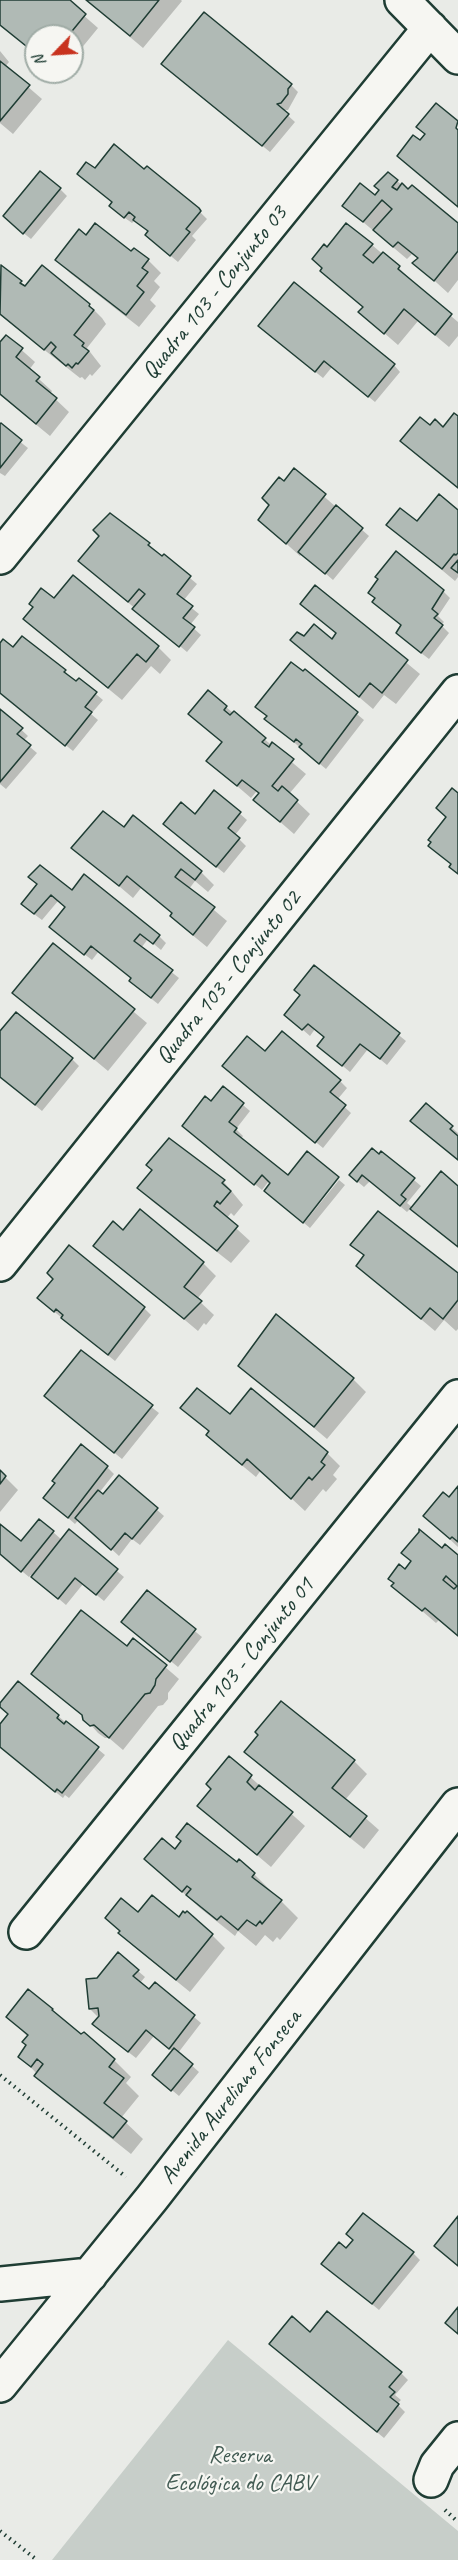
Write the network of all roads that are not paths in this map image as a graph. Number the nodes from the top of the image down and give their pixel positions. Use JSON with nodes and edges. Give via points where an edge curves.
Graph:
{"nodes":[{"id":1,"x":402,"y":0,"type":"edge"},
{"id":2,"x":430,"y":28,"type":"junction"},
{"id":3,"x":458,"y":57,"type":"edge"},
{"id":4,"x":0,"y":557,"type":"edge"},
{"id":5,"x":458,"y":692,"type":"edge"},
{"id":6,"x":0,"y":1264,"type":"edge"},
{"id":7,"x":458,"y":1396,"type":"edge"},
{"id":8,"x":458,"y":1805,"type":"edge"},
{"id":9,"x":26,"y":1932,"type":"dead end"},
{"id":10,"x":90,"y":2275,"type":"junction"},
{"id":11,"x":0,"y":2284,"type":"edge"},
{"id":12,"x":0,"y":2385,"type":"edge"},
{"id":13,"x":458,"y":2439,"type":"edge"},
{"id":14,"x":431,"y":2480,"type":"dead end"}],
"edges":[{"from":1,"to":2,"type":"street"},
{"from":2,"to":3,"type":"street"},
{"from":2,"to":4,"type":"street","name":"Quadra 103 - Conjunto 03"},
{"from":5,"to":6,"type":"street","name":"Quadra 103 - Conjunto 02"},
{"from":7,"to":9,"type":"street","name":"Quadra 103 - Conjunto 01"},
{"from":8,"to":10,"type":"street","name":"Avenida Aureliano Fonseca"},
{"from":10,"to":11,"type":"street"},
{"from":10,"to":12,"type":"street","name":"Avenida Aureliano Fonseca"},
{"from":13,"to":14,"type":"street","via":[[437,2465]]}]}
